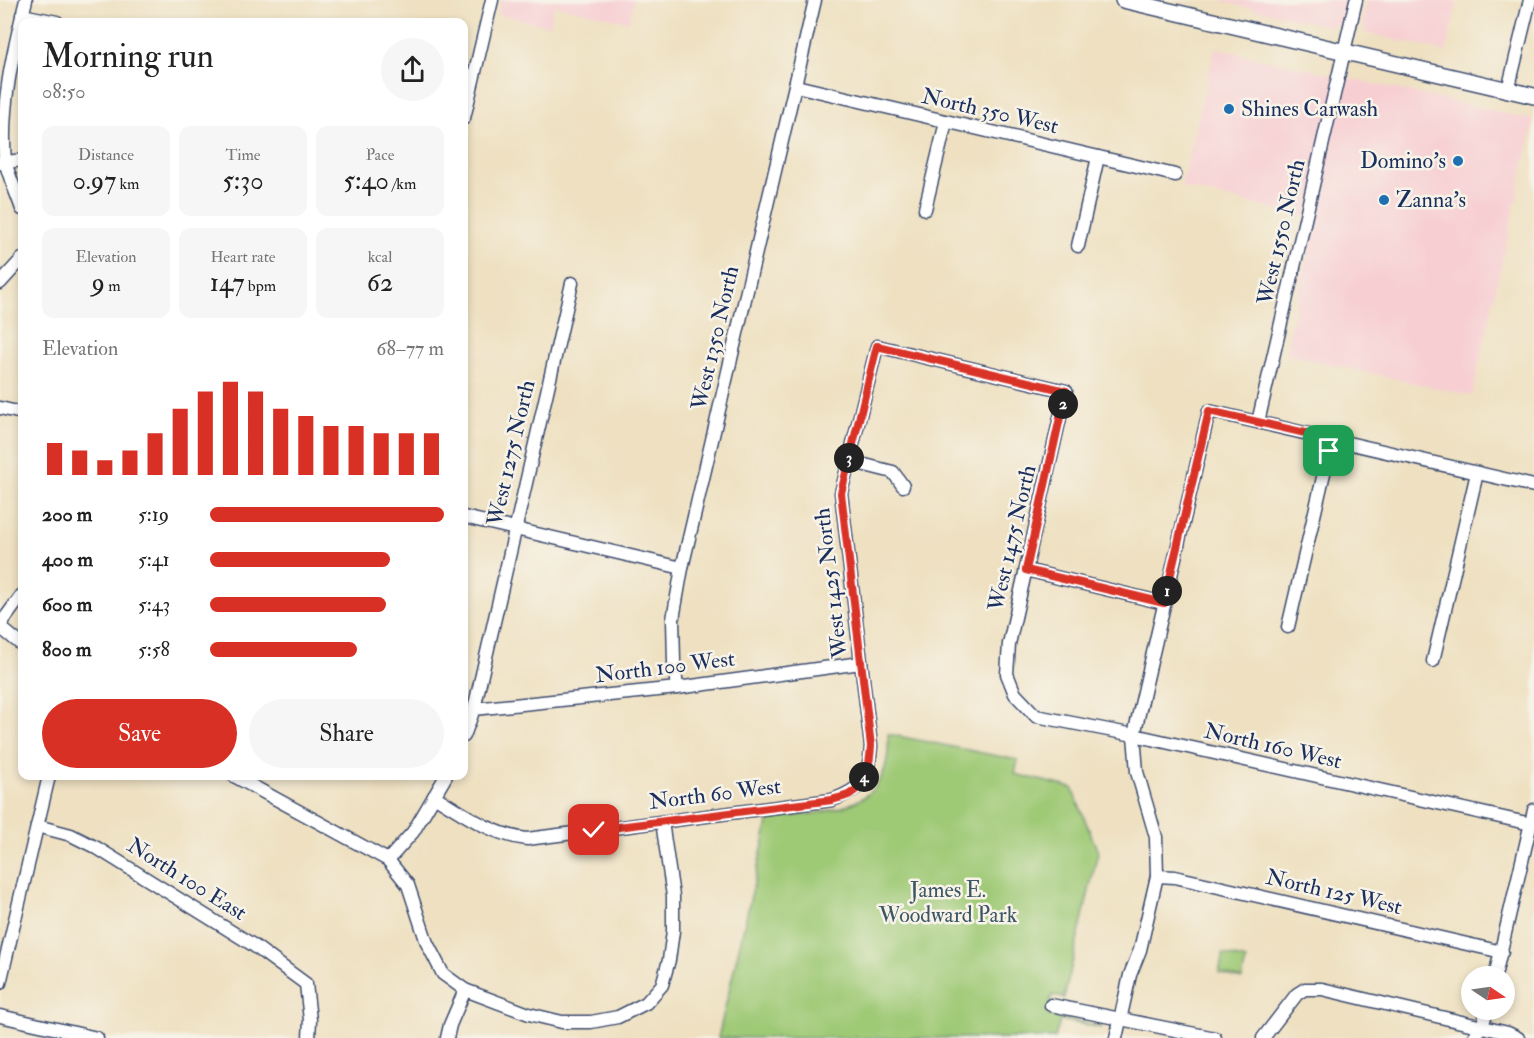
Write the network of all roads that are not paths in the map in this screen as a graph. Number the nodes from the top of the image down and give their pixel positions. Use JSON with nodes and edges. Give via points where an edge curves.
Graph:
{"nodes":[{"id":1,"x":26,"y":0,"type":"edge"},
{"id":2,"x":492,"y":0,"type":"edge"},
{"id":3,"x":815,"y":0,"type":"edge"},
{"id":4,"x":1123,"y":0,"type":"edge"},
{"id":5,"x":1356,"y":0,"type":"edge"},
{"id":6,"x":1530,"y":0,"type":"edge"},
{"id":7,"x":22,"y":15,"type":"junction"},
{"id":8,"x":21,"y":18,"type":"edge"},
{"id":9,"x":37,"y":18,"type":"edge"},
{"id":10,"x":18,"y":32,"type":"edge"},
{"id":11,"x":1345,"y":52,"type":"junction"},
{"id":12,"x":796,"y":86,"type":"junction"},
{"id":13,"x":1508,"y":90,"type":"junction"},
{"id":14,"x":1534,"y":96,"type":"edge"},
{"id":15,"x":468,"y":101,"type":"edge"},
{"id":16,"x":946,"y":122,"type":"junction"},
{"id":17,"x":1098,"y":157,"type":"junction"},
{"id":18,"x":18,"y":160,"type":"edge"},
{"id":19,"x":3,"y":162,"type":"edge"},
{"id":20,"x":1175,"y":175,"type":"dead end"},
{"id":21,"x":18,"y":199,"type":"edge"},
{"id":22,"x":925,"y":209,"type":"dead end"},
{"id":23,"x":1078,"y":246,"type":"dead end"},
{"id":24,"x":18,"y":263,"type":"edge"},
{"id":25,"x":0,"y":283,"type":"edge"},
{"id":26,"x":572,"y":284,"type":"dead end"},
{"id":27,"x":1066,"y":391,"type":"joint"},
{"id":28,"x":0,"y":408,"type":"edge"},
{"id":29,"x":18,"y":412,"type":"edge"},
{"id":30,"x":1258,"y":422,"type":"junction"},
{"id":31,"x":1332,"y":439,"type":"junction"},
{"id":32,"x":849,"y":461,"type":"junction"},
{"id":33,"x":1477,"y":474,"type":"junction"},
{"id":34,"x":903,"y":486,"type":"dead end"},
{"id":35,"x":1534,"y":486,"type":"edge"},
{"id":36,"x":468,"y":519,"type":"edge"},
{"id":37,"x":515,"y":529,"type":"junction"},
{"id":38,"x":682,"y":568,"type":"junction"},
{"id":39,"x":1026,"y":570,"type":"junction"},
{"id":40,"x":18,"y":601,"type":"edge"},
{"id":41,"x":1164,"y":603,"type":"junction"},
{"id":42,"x":0,"y":626,"type":"edge"},
{"id":43,"x":1288,"y":627,"type":"dead end"},
{"id":44,"x":18,"y":642,"type":"edge"},
{"id":45,"x":1433,"y":661,"type":"dead end"},
{"id":46,"x":861,"y":663,"type":"junction"},
{"id":47,"x":676,"y":688,"type":"junction"},
{"id":48,"x":1014,"y":694,"type":"joint"},
{"id":49,"x":474,"y":709,"type":"junction"},
{"id":50,"x":468,"y":725,"type":"edge"},
{"id":51,"x":1134,"y":735,"type":"junction"},
{"id":52,"x":48,"y":780,"type":"edge"},
{"id":53,"x":241,"y":780,"type":"edge"},
{"id":54,"x":444,"y":780,"type":"edge"},
{"id":55,"x":862,"y":782,"type":"joint"},
{"id":56,"x":434,"y":796,"type":"junction"},
{"id":57,"x":1534,"y":810,"type":"edge"},
{"id":58,"x":662,"y":822,"type":"junction"},
{"id":59,"x":1531,"y":824,"type":"junction"},
{"id":60,"x":37,"y":826,"type":"junction"},
{"id":61,"x":388,"y":860,"type":"junction"},
{"id":62,"x":1157,"y":876,"type":"junction"},
{"id":63,"x":1502,"y":952,"type":"junction"},
{"id":64,"x":1498,"y":966,"type":"edge"},
{"id":65,"x":0,"y":983,"type":"edge"},
{"id":66,"x":465,"y":990,"type":"junction"},
{"id":67,"x":1051,"y":1005,"type":"dead end"},
{"id":68,"x":0,"y":1016,"type":"edge"},
{"id":69,"x":1120,"y":1018,"type":"junction"},
{"id":70,"x":1484,"y":1020,"type":"edge"},
{"id":71,"x":1482,"y":1027,"type":"junction"},
{"id":72,"x":97,"y":1038,"type":"edge"},
{"id":73,"x":309,"y":1038,"type":"edge"},
{"id":74,"x":447,"y":1038,"type":"edge"},
{"id":75,"x":1116,"y":1038,"type":"edge"},
{"id":76,"x":1215,"y":1038,"type":"edge"},
{"id":77,"x":1263,"y":1038,"type":"edge"},
{"id":78,"x":1473,"y":1038,"type":"edge"},
{"id":79,"x":1518,"y":1038,"type":"edge"}],
"edges":[{"from":1,"to":7,"type":"street"},
{"from":2,"to":15,"type":"street"},
{"from":3,"to":12,"type":"street","name":"West 1350 North"},
{"from":4,"to":11,"type":"main road"},
{"from":5,"to":11,"type":"street","name":"West 1550 North"},
{"from":6,"to":13,"type":"street"},
{"from":7,"to":8,"type":"street"},
{"from":7,"to":9,"type":"street"},
{"from":10,"to":19,"type":"street","via":[[4,90]]},
{"from":11,"to":13,"type":"main road"},
{"from":11,"to":30,"type":"street","name":"West 1550 North"},
{"from":12,"to":16,"type":"street","name":"North 350 West"},
{"from":12,"to":38,"type":"street","name":"West 1350 North"},
{"from":13,"to":14,"type":"main road"},
{"from":16,"to":17,"type":"street","name":"North 350 West"},
{"from":16,"to":22,"type":"street"},
{"from":17,"to":20,"type":"street","name":"North 350 West"},
{"from":17,"to":23,"type":"street"},
{"from":18,"to":19,"type":"street"},
{"from":19,"to":21,"type":"street"},
{"from":24,"to":25,"type":"street"},
{"from":26,"to":37,"type":"street","name":"West 1275 North"},
{"from":27,"to":32,"type":"street","name":"West 1425 North","via":[[877,346]]},
{"from":27,"to":39,"type":"street","name":"West 1475 North"},
{"from":28,"to":29,"type":"street"},
{"from":30,"to":31,"type":"street"},
{"from":30,"to":41,"type":"street","via":[[1209,411]]},
{"from":31,"to":33,"type":"street"},
{"from":31,"to":43,"type":"street"},
{"from":32,"to":34,"type":"street","via":[[893,472]]},
{"from":32,"to":46,"type":"street","name":"West 1425 North","via":[[841,493]]},
{"from":33,"to":35,"type":"street"},
{"from":33,"to":45,"type":"street"},
{"from":36,"to":37,"type":"street"},
{"from":37,"to":38,"type":"street"},
{"from":37,"to":49,"type":"street","name":"West 1275 North"},
{"from":38,"to":47,"type":"street","name":"West 1350 North","via":[[673,619]]},
{"from":39,"to":41,"type":"street"},
{"from":39,"to":48,"type":"street","name":"West 1475 North","via":[[1009,644],[1007,674]]},
{"from":40,"to":42,"type":"street"},
{"from":41,"to":51,"type":"street"},
{"from":42,"to":44,"type":"street"},
{"from":46,"to":47,"type":"street","name":"North 100 West"},
{"from":46,"to":55,"type":"street","name":"West 1425 North","via":[[871,746],[870,764]]},
{"from":47,"to":49,"type":"street","name":"North 100 West"},
{"from":48,"to":51,"type":"street","name":"North 160 West","via":[[1036,716]]},
{"from":49,"to":50,"type":"street","name":"West 1275 North"},
{"from":51,"to":59,"type":"street","name":"North 160 West"},
{"from":51,"to":62,"type":"street","via":[[1137,772],[1156,837]]},
{"from":52,"to":60,"type":"street"},
{"from":53,"to":61,"type":"street"},
{"from":54,"to":56,"type":"street"},
{"from":55,"to":58,"type":"street","name":"North 60 West","via":[[851,793],[832,800]]},
{"from":56,"to":58,"type":"street","name":"North 60 West","via":[[491,830],[527,839]]},
{"from":56,"to":61,"type":"street","via":[[413,832]]},
{"from":57,"to":59,"type":"street"},
{"from":58,"to":66,"type":"street","via":[[674,896],[673,931],[662,985],[646,1003],[618,1017],[562,1022]]},
{"from":59,"to":63,"type":"street"},
{"from":60,"to":65,"type":"street"},
{"from":60,"to":73,"type":"street","name":"North 100 East","via":[[71,835],[97,848],[253,945],[306,984]]},
{"from":61,"to":66,"type":"street","via":[[408,885],[427,943],[443,974]]},
{"from":62,"to":63,"type":"street","name":"North 125 West"},
{"from":62,"to":69,"type":"street"},
{"from":63,"to":64,"type":"street"},
{"from":66,"to":74,"type":"street"},
{"from":67,"to":69,"type":"street"},
{"from":68,"to":72,"type":"street"},
{"from":69,"to":75,"type":"street"},
{"from":69,"to":76,"type":"street"},
{"from":70,"to":71,"type":"street"},
{"from":71,"to":77,"type":"street","via":[[1322,989],[1305,989]]},
{"from":71,"to":78,"type":"street"},
{"from":71,"to":79,"type":"street"}]}
